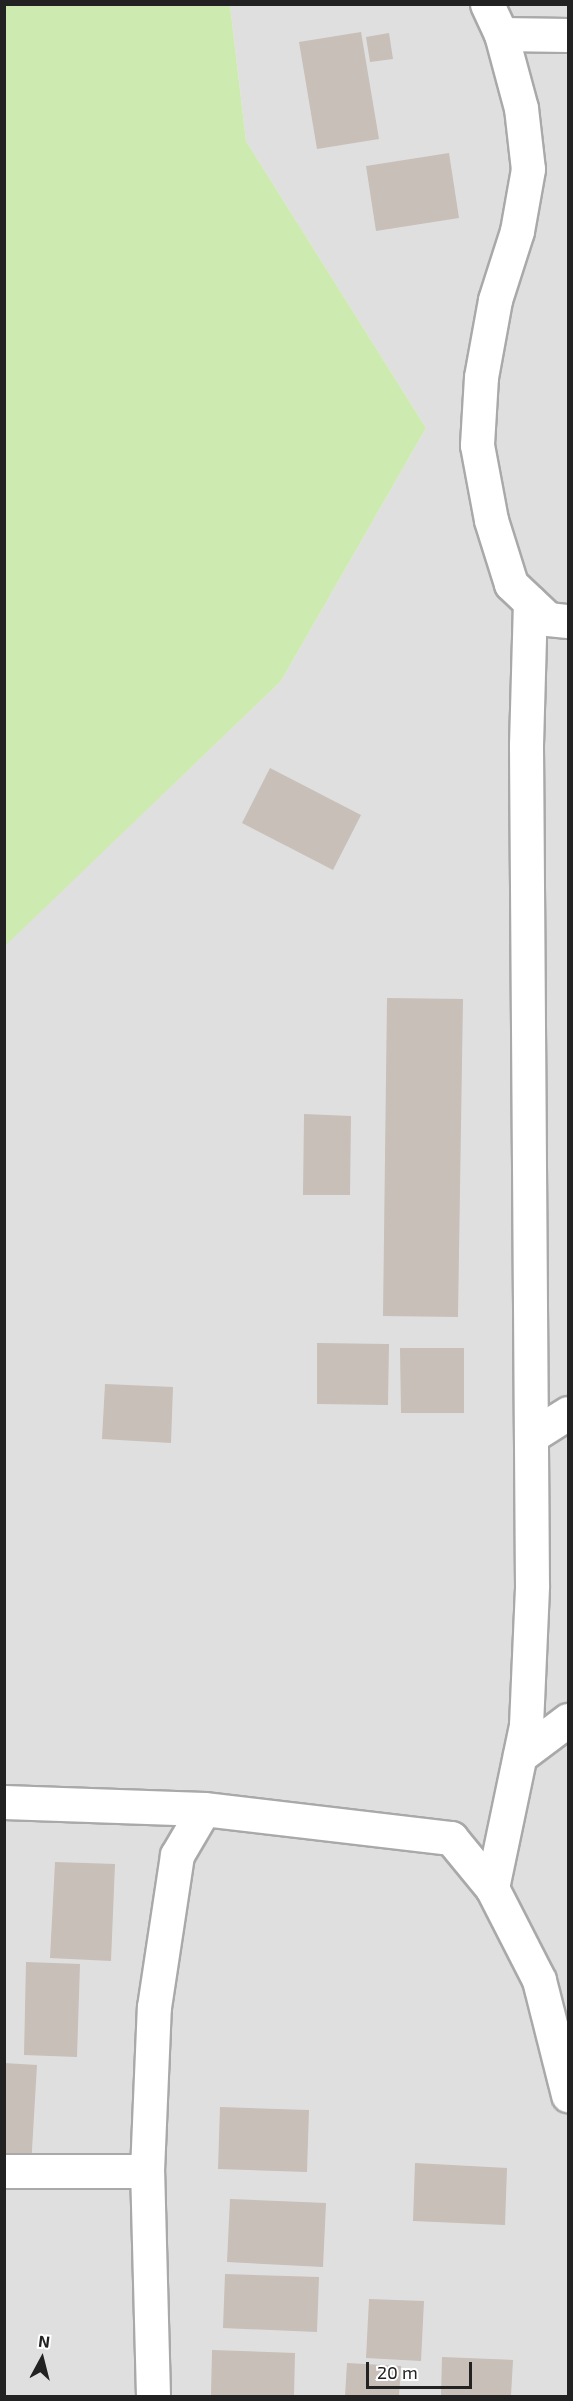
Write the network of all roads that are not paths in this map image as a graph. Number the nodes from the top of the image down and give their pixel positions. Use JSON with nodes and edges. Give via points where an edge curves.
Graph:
{"nodes":[{"id":1,"x":487,"y":4,"type":"edge"},
{"id":2,"x":501,"y":34,"type":"junction"},
{"id":3,"x":568,"y":35,"type":"edge"},
{"id":4,"x":530,"y":602,"type":"junction"},
{"id":5,"x":568,"y":621,"type":"edge"},
{"id":6,"x":568,"y":1413,"type":"edge"},
{"id":7,"x":533,"y":1435,"type":"junction"},
{"id":8,"x":568,"y":1720,"type":"edge"},
{"id":9,"x":520,"y":1756,"type":"junction"},
{"id":10,"x":4,"y":1802,"type":"edge"},
{"id":11,"x":204,"y":1809,"type":"junction"},
{"id":12,"x":492,"y":1888,"type":"junction"},
{"id":13,"x":568,"y":2095,"type":"edge"},
{"id":14,"x":4,"y":2171,"type":"edge"},
{"id":15,"x":147,"y":2171,"type":"junction"},
{"id":16,"x":153,"y":2397,"type":"edge"}],
"edges":[{"from":1,"to":2,"type":"street"},
{"from":2,"to":3,"type":"street"},
{"from":2,"to":4,"type":"street","via":[[521,108],[528,169],[517,231],[495,300],[480,377],[477,445],[491,519],[511,584]]},
{"from":4,"to":5,"type":"street","via":[[548,619]]},
{"from":4,"to":7,"type":"street","via":[[526,745]]},
{"from":6,"to":7,"type":"street"},
{"from":7,"to":9,"type":"street","via":[[531,1608],[526,1725]]},
{"from":8,"to":9,"type":"street"},
{"from":9,"to":12,"type":"street"},
{"from":10,"to":11,"type":"street"},
{"from":11,"to":12,"type":"street","via":[[451,1838]]},
{"from":11,"to":15,"type":"street","via":[[177,1855],[168,1906],[154,2007]]},
{"from":12,"to":13,"type":"street","via":[[539,1980]]},
{"from":14,"to":15,"type":"street"},
{"from":15,"to":16,"type":"street"}]}
